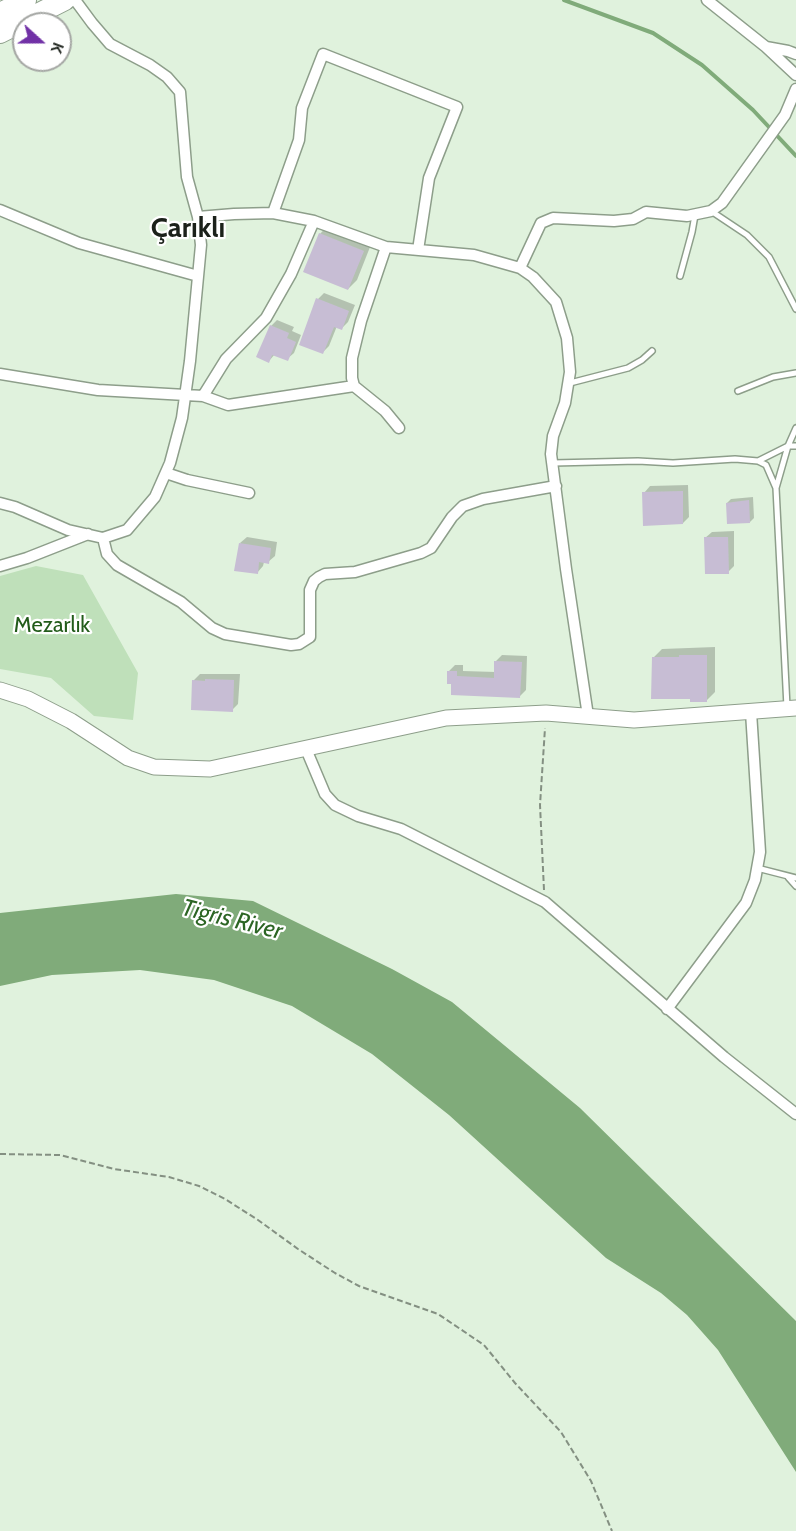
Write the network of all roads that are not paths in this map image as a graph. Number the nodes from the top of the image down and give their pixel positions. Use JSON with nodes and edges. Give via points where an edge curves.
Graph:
{"nodes":[{"id":1,"x":26,"y":0,"type":"edge"},
{"id":2,"x":65,"y":0,"type":"edge"},
{"id":3,"x":75,"y":0,"type":"edge"},
{"id":4,"x":707,"y":0,"type":"edge"},
{"id":5,"x":0,"y":13,"type":"edge"},
{"id":6,"x":0,"y":33,"type":"edge"},
{"id":7,"x":766,"y":47,"type":"junction"},
{"id":8,"x":796,"y":54,"type":"edge"},
{"id":9,"x":796,"y":75,"type":"edge"},
{"id":10,"x":796,"y":89,"type":"edge"},
{"id":11,"x":711,"y":211,"type":"junction"},
{"id":12,"x":1,"y":213,"type":"edge"},
{"id":13,"x":273,"y":213,"type":"junction"},
{"id":14,"x":695,"y":215,"type":"junction"},
{"id":15,"x":198,"y":218,"type":"junction"},
{"id":16,"x":314,"y":221,"type":"junction"},
{"id":17,"x":386,"y":247,"type":"junction"},
{"id":18,"x":418,"y":250,"type":"junction"},
{"id":19,"x":520,"y":268,"type":"junction"},
{"id":20,"x":198,"y":276,"type":"junction"},
{"id":21,"x":680,"y":276,"type":"dead end"},
{"id":22,"x":796,"y":309,"type":"edge"},
{"id":23,"x":652,"y":351,"type":"dead end"},
{"id":24,"x":796,"y":372,"type":"edge"},
{"id":25,"x":0,"y":374,"type":"edge"},
{"id":26,"x":568,"y":383,"type":"junction"},
{"id":27,"x":354,"y":386,"type":"junction"},
{"id":28,"x":738,"y":391,"type":"dead end"},
{"id":29,"x":185,"y":395,"type":"junction"},
{"id":30,"x":203,"y":396,"type":"junction"},
{"id":31,"x":399,"y":428,"type":"dead end"},
{"id":32,"x":796,"y":428,"type":"edge"},
{"id":33,"x":788,"y":446,"type":"junction"},
{"id":34,"x":796,"y":446,"type":"edge"},
{"id":35,"x":758,"y":461,"type":"junction"},
{"id":36,"x":553,"y":463,"type":"junction"},
{"id":37,"x":166,"y":473,"type":"junction"},
{"id":38,"x":555,"y":486,"type":"junction"},
{"id":39,"x":776,"y":488,"type":"junction"},
{"id":40,"x":249,"y":493,"type":"dead end"},
{"id":41,"x":0,"y":503,"type":"edge"},
{"id":42,"x":88,"y":534,"type":"junction"},
{"id":43,"x":103,"y":537,"type":"junction"},
{"id":44,"x":0,"y":566,"type":"edge"},
{"id":45,"x":0,"y":690,"type":"edge"},
{"id":46,"x":791,"y":709,"type":"edge"},
{"id":47,"x":751,"y":712,"type":"junction"},
{"id":48,"x":588,"y":716,"type":"junction"},
{"id":49,"x":306,"y":749,"type":"junction"},
{"id":50,"x":758,"y":868,"type":"junction"},
{"id":51,"x":788,"y":877,"type":"junction"},
{"id":52,"x":796,"y":878,"type":"edge"},
{"id":53,"x":796,"y":886,"type":"edge"},
{"id":54,"x":667,"y":1009,"type":"junction"},
{"id":55,"x":796,"y":1114,"type":"edge"}],
"edges":[{"from":1,"to":5,"type":"highway"},
{"from":2,"to":6,"type":"highway"},
{"from":3,"to":15,"type":"street","via":[[110,44],[150,65],[180,92],[188,177]]},
{"from":4,"to":7,"type":"street"},
{"from":7,"to":8,"type":"street"},
{"from":7,"to":9,"type":"street"},
{"from":10,"to":11,"type":"street","via":[[785,115],[722,203]]},
{"from":11,"to":14,"type":"street"},
{"from":11,"to":22,"type":"lane","via":[[747,235],[769,257]]},
{"from":12,"to":20,"type":"street","via":[[79,243]]},
{"from":13,"to":15,"type":"street"},
{"from":13,"to":16,"type":"street"},
{"from":13,"to":18,"type":"street","via":[[299,141],[302,108],[323,54],[457,107],[429,178]]},
{"from":14,"to":19,"type":"street","via":[[646,212],[633,219],[614,221],[553,218],[541,223]]},
{"from":14,"to":21,"type":"lane"},
{"from":15,"to":20,"type":"street"},
{"from":16,"to":17,"type":"street"},
{"from":16,"to":30,"type":"street","via":[[266,318],[226,359]]},
{"from":17,"to":18,"type":"street"},
{"from":17,"to":27,"type":"street","via":[[352,358]]},
{"from":18,"to":19,"type":"street","via":[[474,255]]},
{"from":19,"to":26,"type":"street","via":[[556,302],[567,338]]},
{"from":20,"to":29,"type":"street"},
{"from":23,"to":26,"type":"lane","via":[[628,368]]},
{"from":24,"to":28,"type":"lane"},
{"from":25,"to":29,"type":"street","via":[[98,390]]},
{"from":26,"to":36,"type":"street","via":[[553,436]]},
{"from":27,"to":30,"type":"street","via":[[228,405]]},
{"from":27,"to":31,"type":"street"},
{"from":29,"to":30,"type":"street"},
{"from":29,"to":37,"type":"street"},
{"from":32,"to":33,"type":"lane"},
{"from":33,"to":34,"type":"lane"},
{"from":33,"to":35,"type":"lane"},
{"from":33,"to":39,"type":"lane"},
{"from":35,"to":36,"type":"lane"},
{"from":35,"to":39,"type":"lane","via":[[766,465]]},
{"from":36,"to":38,"type":"street"},
{"from":37,"to":40,"type":"street"},
{"from":37,"to":43,"type":"street","via":[[155,497],[127,530]]},
{"from":38,"to":43,"type":"street","via":[[463,506],[430,548],[421,553],[355,572],[319,576],[310,590],[309,637],[291,645],[225,634],[212,628],[181,602],[117,565],[107,554]]},
{"from":38,"to":48,"type":"street"},
{"from":39,"to":46,"type":"lane"},
{"from":41,"to":42,"type":"street"},
{"from":42,"to":43,"type":"street"},
{"from":42,"to":44,"type":"street"},
{"from":45,"to":49,"type":"street","via":[[28,699],[128,758],[154,767],[210,769]]},
{"from":46,"to":47,"type":"street"},
{"from":47,"to":48,"type":"street","via":[[634,720]]},
{"from":47,"to":50,"type":"street","via":[[760,842]]},
{"from":48,"to":49,"type":"street","via":[[546,713],[446,718]]},
{"from":49,"to":54,"type":"street","via":[[325,794],[335,805],[401,829],[545,902]]},
{"from":50,"to":51,"type":"lane"},
{"from":50,"to":54,"type":"street","via":[[746,903]]},
{"from":51,"to":52,"type":"lane"},
{"from":51,"to":53,"type":"lane"},
{"from":54,"to":55,"type":"street"}]}
